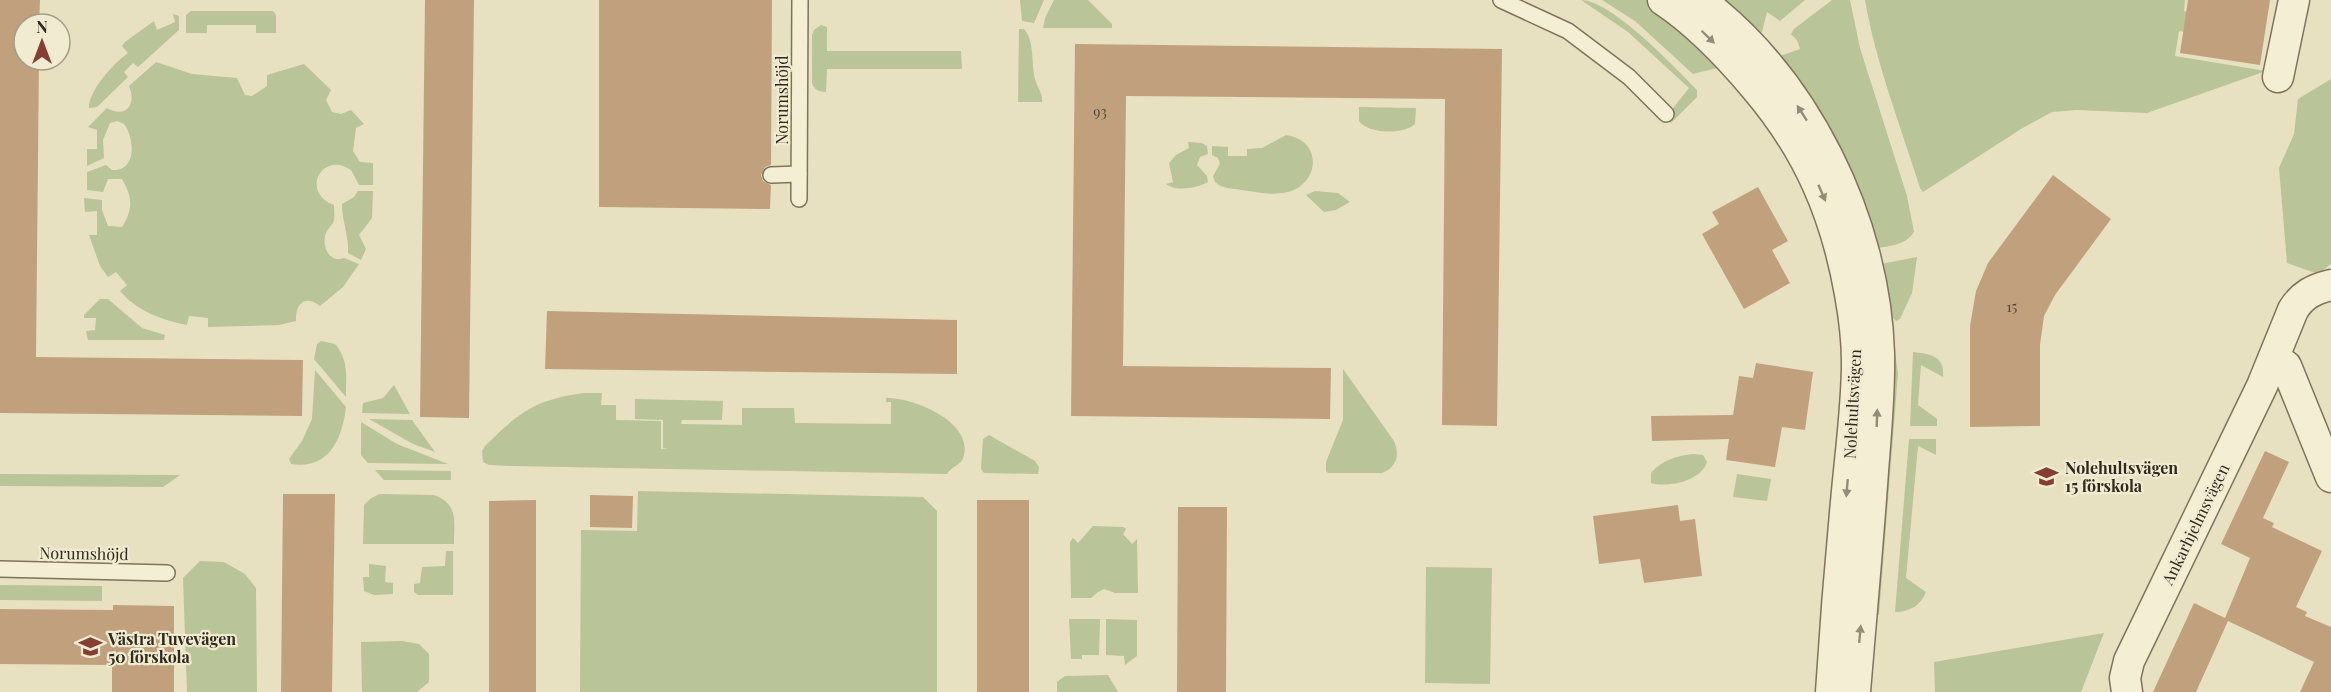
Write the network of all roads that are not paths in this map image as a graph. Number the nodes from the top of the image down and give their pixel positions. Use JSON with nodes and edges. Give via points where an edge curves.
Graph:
{"nodes":[{"id":1,"x":800,"y":0,"type":"edge"},
{"id":2,"x":1501,"y":0,"type":"edge"},
{"id":3,"x":1663,"y":0,"type":"edge"},
{"id":4,"x":1700,"y":0,"type":"edge"},
{"id":5,"x":2294,"y":0,"type":"edge"},
{"id":6,"x":2278,"y":77,"type":"dead end"},
{"id":7,"x":1666,"y":114,"type":"dead end"},
{"id":8,"x":799,"y":174,"type":"junction"},
{"id":9,"x":771,"y":175,"type":"dead end"},
{"id":10,"x":799,"y":200,"type":"dead end"},
{"id":11,"x":2331,"y":285,"type":"edge"},
{"id":12,"x":2274,"y":358,"type":"junction"},
{"id":13,"x":2331,"y":477,"type":"edge"},
{"id":14,"x":0,"y":569,"type":"edge"},
{"id":15,"x":167,"y":573,"type":"dead end"},
{"id":16,"x":1831,"y":692,"type":"edge"},
{"id":17,"x":1855,"y":692,"type":"edge"},
{"id":18,"x":2127,"y":692,"type":"edge"}],
"edges":[{"from":1,"to":8,"type":"lane","name":"Norumshöjd"},
{"from":2,"to":7,"type":"lane","via":[[1568,31],[1629,77]]},
{"from":3,"to":16,"type":"street","name":"Nolehultsvägen","one_way":true,"via":[[1740,68],[1787,128],[1809,164],[1830,212],[1845,263],[1857,361]]},
{"from":17,"to":4,"type":"street","name":"Nolehultsvägen","one_way":true,"via":[[1879,355],[1874,300],[1863,248],[1827,154],[1806,118],[1747,43]]},
{"from":5,"to":6,"type":"street"},
{"from":8,"to":9,"type":"lane"},
{"from":8,"to":10,"type":"lane","name":"Norumshöjd"},
{"from":11,"to":12,"type":"street","name":"Ankarhjelmsvägen","via":[[2299,300]]},
{"from":12,"to":13,"type":"street","via":[[2286,366]]},
{"from":12,"to":18,"type":"street","name":"Ankarhjelmsvägen","via":[[2129,661]]},
{"from":14,"to":15,"type":"lane","name":"Norumshöjd"}]}
